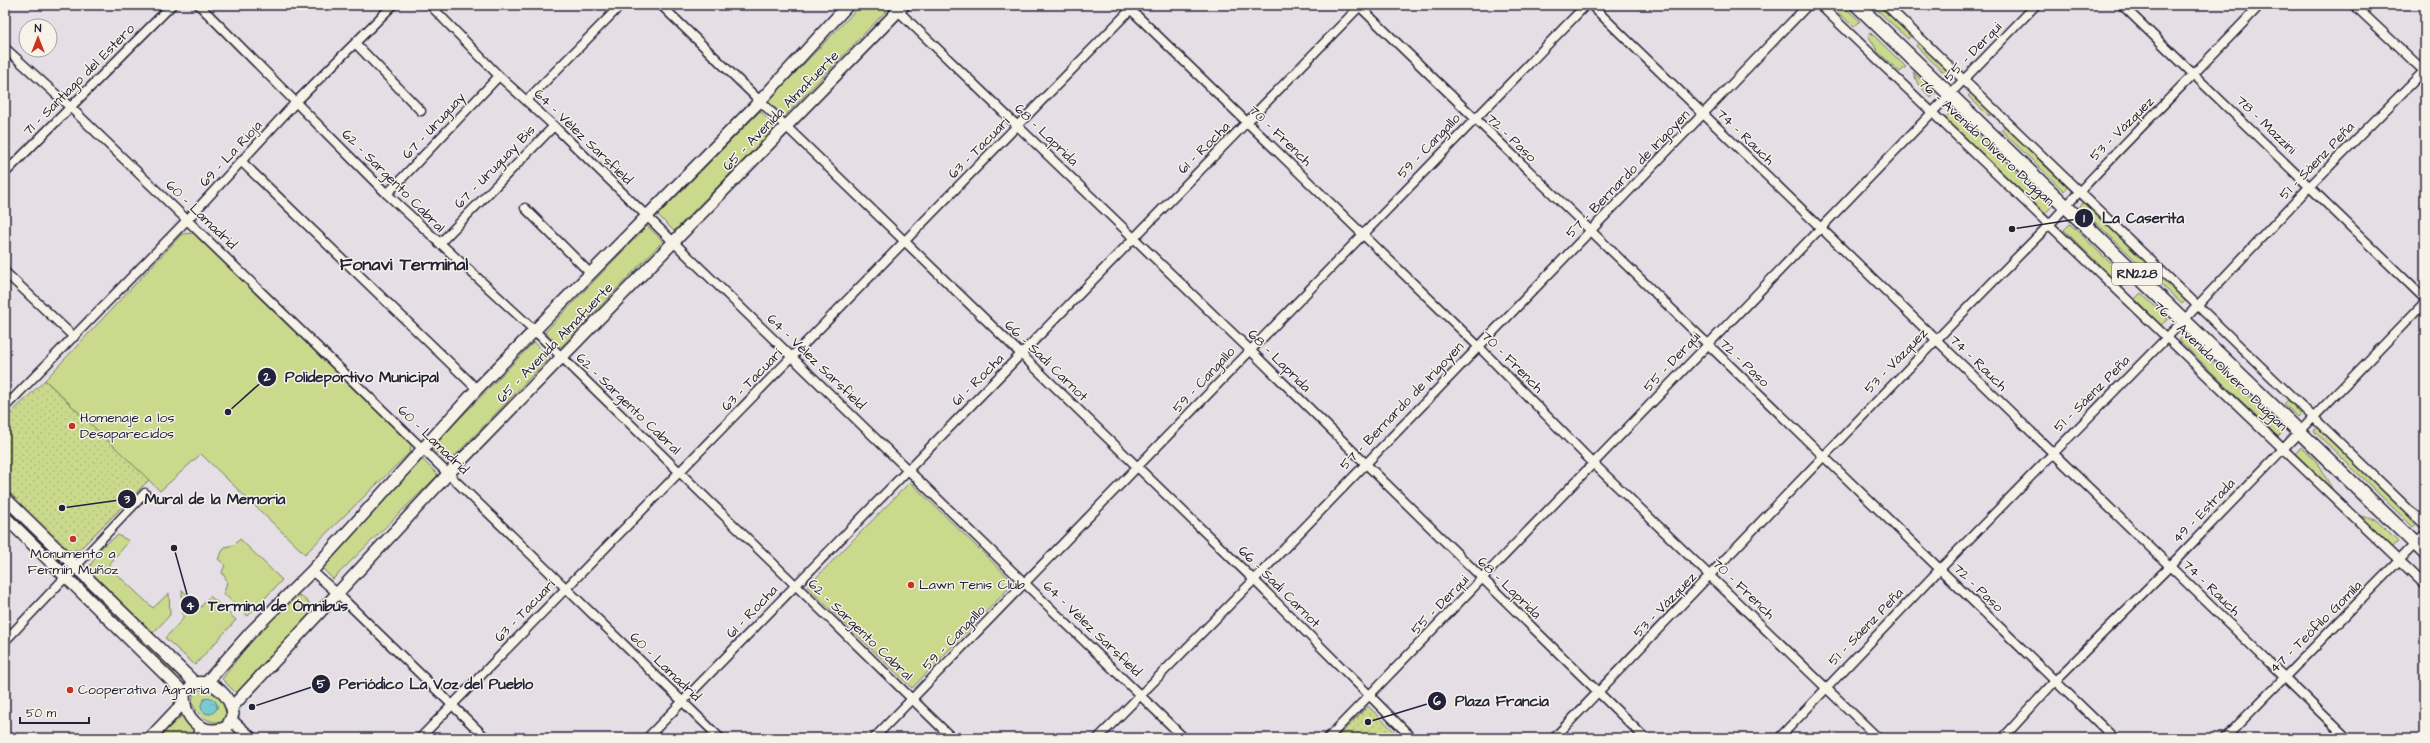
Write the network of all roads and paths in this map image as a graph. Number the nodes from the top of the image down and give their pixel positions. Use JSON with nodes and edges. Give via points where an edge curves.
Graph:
{"nodes":[{"id":1,"x":172,"y":5,"type":"edge"},
{"id":2,"x":199,"y":5,"type":"edge"},
{"id":3,"x":393,"y":5,"type":"edge"},
{"id":4,"x":430,"y":5,"type":"edge"},
{"id":5,"x":621,"y":5,"type":"edge"},
{"id":6,"x":661,"y":5,"type":"edge"},
{"id":7,"x":848,"y":5,"type":"edge"},
{"id":8,"x":1360,"y":5,"type":"edge"},
{"id":9,"x":1586,"y":5,"type":"edge"},
{"id":10,"x":1591,"y":5,"type":"edge"},
{"id":11,"x":1808,"y":5,"type":"edge"},
{"id":12,"x":1820,"y":5,"type":"edge"},
{"id":13,"x":1857,"y":5,"type":"edge"},
{"id":14,"x":1886,"y":5,"type":"edge"},
{"id":15,"x":2036,"y":5,"type":"edge"},
{"id":16,"x":2122,"y":5,"type":"edge"},
{"id":17,"x":2260,"y":5,"type":"edge"},
{"id":18,"x":2354,"y":5,"type":"edge"},
{"id":19,"x":1131,"y":6,"type":"edge"},
{"id":20,"x":898,"y":7,"type":"edge"},
{"id":21,"x":356,"y":44,"type":"junction"},
{"id":22,"x":5,"y":48,"type":"edge"},
{"id":23,"x":2425,"y":71,"type":"edge"},
{"id":24,"x":2195,"y":75,"type":"junction"},
{"id":25,"x":499,"y":76,"type":"junction"},
{"id":26,"x":1965,"y":80,"type":"junction"},
{"id":27,"x":1950,"y":93,"type":"junction"},
{"id":28,"x":527,"y":100,"type":"junction"},
{"id":29,"x":760,"y":101,"type":"junction"},
{"id":30,"x":296,"y":102,"type":"junction"},
{"id":31,"x":70,"y":107,"type":"junction"},
{"id":32,"x":421,"y":111,"type":"dead end"},
{"id":33,"x":1932,"y":113,"type":"junction"},
{"id":34,"x":1704,"y":114,"type":"junction"},
{"id":35,"x":1473,"y":119,"type":"junction"},
{"id":36,"x":1247,"y":123,"type":"junction"},
{"id":37,"x":554,"y":126,"type":"junction"},
{"id":38,"x":1018,"y":127,"type":"junction"},
{"id":39,"x":786,"y":128,"type":"junction"},
{"id":40,"x":242,"y":162,"type":"junction"},
{"id":41,"x":5,"y":173,"type":"edge"},
{"id":42,"x":2310,"y":186,"type":"junction"},
{"id":43,"x":2078,"y":192,"type":"junction"},
{"id":44,"x":387,"y":194,"type":"junction"},
{"id":45,"x":2066,"y":207,"type":"junction"},
{"id":46,"x":525,"y":208,"type":"dead end"},
{"id":47,"x":647,"y":216,"type":"junction"},
{"id":48,"x":187,"y":220,"type":"junction"},
{"id":49,"x":2050,"y":224,"type":"junction"},
{"id":50,"x":1820,"y":228,"type":"junction"},
{"id":51,"x":1590,"y":232,"type":"junction"},
{"id":52,"x":1363,"y":234,"type":"junction"},
{"id":53,"x":1133,"y":238,"type":"junction"},
{"id":54,"x":905,"y":241,"type":"junction"},
{"id":55,"x":674,"y":242,"type":"junction"},
{"id":56,"x":439,"y":244,"type":"junction"},
{"id":57,"x":5,"y":272,"type":"edge"},
{"id":58,"x":590,"y":273,"type":"junction"},
{"id":59,"x":2425,"y":301,"type":"edge"},
{"id":60,"x":2198,"y":304,"type":"junction"},
{"id":61,"x":2184,"y":320,"type":"junction"},
{"id":62,"x":534,"y":331,"type":"junction"},
{"id":63,"x":74,"y":337,"type":"junction"},
{"id":64,"x":2167,"y":337,"type":"junction"},
{"id":65,"x":1935,"y":339,"type":"junction"},
{"id":66,"x":1706,"y":345,"type":"junction"},
{"id":67,"x":1478,"y":346,"type":"junction"},
{"id":68,"x":1250,"y":350,"type":"junction"},
{"id":69,"x":1021,"y":356,"type":"junction"},
{"id":70,"x":792,"y":357,"type":"junction"},
{"id":71,"x":562,"y":358,"type":"junction"},
{"id":72,"x":477,"y":389,"type":"junction"},
{"id":73,"x":5,"y":407,"type":"edge"},
{"id":74,"x":2314,"y":416,"type":"junction"},
{"id":75,"x":2300,"y":432,"type":"junction"},
{"id":76,"x":2282,"y":448,"type":"junction"},
{"id":77,"x":423,"y":449,"type":"junction"},
{"id":78,"x":2052,"y":453,"type":"junction"},
{"id":79,"x":1823,"y":456,"type":"junction"},
{"id":80,"x":1365,"y":464,"type":"junction"},
{"id":81,"x":1594,"y":464,"type":"junction"},
{"id":82,"x":1139,"y":468,"type":"junction"},
{"id":83,"x":909,"y":469,"type":"junction"},
{"id":84,"x":449,"y":473,"type":"junction"},
{"id":85,"x":680,"y":474,"type":"junction"},
{"id":86,"x":145,"y":493,"type":"dead end"},
{"id":87,"x":5,"y":498,"type":"edge"},
{"id":88,"x":5,"y":517,"type":"edge"},
{"id":89,"x":2425,"y":525,"type":"edge"},
{"id":90,"x":2425,"y":534,"type":"edge"},
{"id":91,"x":2420,"y":548,"type":"edge"},
{"id":92,"x":2400,"y":560,"type":"junction"},
{"id":93,"x":76,"y":566,"type":"junction"},
{"id":94,"x":2170,"y":566,"type":"junction"},
{"id":95,"x":1940,"y":569,"type":"junction"},
{"id":96,"x":312,"y":571,"type":"junction"},
{"id":97,"x":1711,"y":576,"type":"junction"},
{"id":98,"x":66,"y":577,"type":"junction"},
{"id":99,"x":1254,"y":580,"type":"junction"},
{"id":100,"x":1482,"y":580,"type":"junction"},
{"id":101,"x":1026,"y":582,"type":"junction"},
{"id":102,"x":2425,"y":584,"type":"edge"},
{"id":103,"x":795,"y":586,"type":"junction"},
{"id":104,"x":564,"y":588,"type":"junction"},
{"id":105,"x":338,"y":594,"type":"junction"},
{"id":106,"x":5,"y":641,"type":"edge"},
{"id":107,"x":2284,"y":677,"type":"junction"},
{"id":108,"x":2054,"y":681,"type":"junction"},
{"id":109,"x":200,"y":683,"type":"junction"},
{"id":110,"x":1826,"y":688,"type":"junction"},
{"id":111,"x":1598,"y":692,"type":"junction"},
{"id":112,"x":1141,"y":694,"type":"junction"},
{"id":113,"x":184,"y":697,"type":"junction"},
{"id":114,"x":1369,"y":697,"type":"junction"},
{"id":115,"x":913,"y":700,"type":"junction"},
{"id":116,"x":682,"y":701,"type":"junction"},
{"id":117,"x":452,"y":705,"type":"junction"},
{"id":118,"x":232,"y":707,"type":"junction"},
{"id":119,"x":232,"y":720,"type":"junction"},
{"id":120,"x":202,"y":727,"type":"junction"},
{"id":121,"x":222,"y":729,"type":"junction"},
{"id":122,"x":150,"y":738,"type":"edge"},
{"id":123,"x":197,"y":738,"type":"edge"},
{"id":124,"x":232,"y":738,"type":"edge"},
{"id":125,"x":251,"y":738,"type":"edge"},
{"id":126,"x":420,"y":738,"type":"edge"},
{"id":127,"x":486,"y":738,"type":"edge"},
{"id":128,"x":647,"y":738,"type":"edge"},
{"id":129,"x":720,"y":738,"type":"edge"},
{"id":130,"x":874,"y":738,"type":"edge"},
{"id":131,"x":952,"y":738,"type":"edge"},
{"id":132,"x":1098,"y":738,"type":"edge"},
{"id":133,"x":1184,"y":738,"type":"edge"},
{"id":134,"x":1328,"y":738,"type":"edge"},
{"id":135,"x":1412,"y":738,"type":"edge"},
{"id":136,"x":1554,"y":738,"type":"edge"},
{"id":137,"x":1645,"y":738,"type":"edge"},
{"id":138,"x":1779,"y":738,"type":"edge"},
{"id":139,"x":1878,"y":738,"type":"edge"},
{"id":140,"x":2003,"y":738,"type":"edge"},
{"id":141,"x":2114,"y":738,"type":"edge"},
{"id":142,"x":2225,"y":738,"type":"edge"},
{"id":143,"x":2347,"y":738,"type":"edge"}],
"edges":[{"from":1,"to":31,"type":"street","name":"71 - Santiago del Estero"},
{"from":2,"to":30,"type":"street","name":"62 - Sargento Cabral"},
{"from":3,"to":21,"type":"street","name":"69 - La Rioja"},
{"from":4,"to":25,"type":"street","name":"64 - Vélez Sarsfield"},
{"from":5,"to":28,"type":"street"},
{"from":6,"to":29,"type":"street","name":"66 - Sadi Carnot"},
{"from":7,"to":29,"type":"main road","name":"65 - Avenida Almafuerte"},
{"from":8,"to":35,"type":"street","name":"72 - Paso"},
{"from":8,"to":36,"type":"street","name":"61 - Rocha"},
{"from":9,"to":35,"type":"street","name":"59 - Cangallo"},
{"from":10,"to":34,"type":"street","name":"74 - Rauch"},
{"from":11,"to":34,"type":"street","name":"57 - Bernardo de Irigoyen"},
{"from":12,"to":33,"type":"street","name":"76 - Avenida Olivero Duggan"},
{"from":13,"to":27,"type":"highway","name":"76 - Avenida Olivero Duggan","number":"RN228"},
{"from":14,"to":26,"type":"street","name":"76 - Avenida Olivero Duggan"},
{"from":15,"to":26,"type":"street","name":"55 - Derqui"},
{"from":16,"to":24,"type":"street","name":"78 - Mazzini"},
{"from":17,"to":24,"type":"street","name":"53 - Vázquez"},
{"from":18,"to":23,"type":"street"},
{"from":19,"to":36,"type":"street","name":"70 - French"},
{"from":19,"to":38,"type":"street","name":"63 - Tacuarí"},
{"from":20,"to":38,"type":"street","name":"68 - Laprida"},
{"from":20,"to":39,"type":"main road","name":"65 - Avenida Almafuerte"},
{"from":21,"to":30,"type":"street","name":"69 - La Rioja"},
{"from":21,"to":32,"type":"street"},
{"from":22,"to":31,"type":"street","name":"60 - Lamadrid"},
{"from":23,"to":42,"type":"street","name":"51 - Sáenz Peña"},
{"from":24,"to":42,"type":"street","name":"78 - Mazzini"},
{"from":24,"to":43,"type":"street","name":"53 - Vázquez"},
{"from":25,"to":28,"type":"street","name":"64 - Vélez Sarsfield"},
{"from":25,"to":44,"type":"street","name":"67 - Uruguay"},
{"from":26,"to":27,"type":"street","name":"55 - Derqui"},
{"from":26,"to":43,"type":"street","name":"76 - Avenida Olivero Duggan"},
{"from":27,"to":33,"type":"street","name":"55 - Derqui"},
{"from":27,"to":45,"type":"highway","name":"76 - Avenida Olivero Duggan","number":"RN228"},
{"from":28,"to":37,"type":"street","name":"64 - Vélez Sarsfield"},
{"from":29,"to":39,"type":"street","name":"66 - Sadi Carnot"},
{"from":29,"to":47,"type":"main road","name":"65 - Avenida Almafuerte"},
{"from":30,"to":40,"type":"street","name":"69 - La Rioja"},
{"from":30,"to":44,"type":"street","name":"62 - Sargento Cabral"},
{"from":31,"to":41,"type":"street","name":"71 - Santiago del Estero"},
{"from":31,"to":48,"type":"street","name":"60 - Lamadrid"},
{"from":33,"to":49,"type":"street","name":"76 - Avenida Olivero Duggan"},
{"from":33,"to":50,"type":"street","name":"55 - Derqui"},
{"from":34,"to":50,"type":"street","name":"74 - Rauch"},
{"from":34,"to":51,"type":"street","name":"57 - Bernardo de Irigoyen"},
{"from":35,"to":51,"type":"street","name":"72 - Paso"},
{"from":35,"to":52,"type":"street","name":"59 - Cangallo"},
{"from":36,"to":52,"type":"street","name":"70 - French"},
{"from":36,"to":53,"type":"street","name":"61 - Rocha"},
{"from":37,"to":47,"type":"street","name":"64 - Vélez Sarsfield"},
{"from":37,"to":56,"type":"street","name":"67 - Uruguay Bis"},
{"from":38,"to":53,"type":"street","name":"68 - Laprida"},
{"from":38,"to":54,"type":"street","name":"63 - Tacuarí"},
{"from":39,"to":54,"type":"street","name":"66 - Sadi Carnot"},
{"from":39,"to":55,"type":"main road","name":"65 - Avenida Almafuerte"},
{"from":40,"to":48,"type":"street","name":"69 - La Rioja"},
{"from":40,"to":72,"type":"street"},
{"from":42,"to":59,"type":"street","name":"78 - Mazzini"},
{"from":42,"to":60,"type":"street","name":"51 - Sáenz Peña"},
{"from":43,"to":45,"type":"street","name":"53 - Vázquez"},
{"from":43,"to":60,"type":"street","name":"76 - Avenida Olivero Duggan"},
{"from":44,"to":56,"type":"street","name":"62 - Sargento Cabral"},
{"from":45,"to":49,"type":"street","name":"53 - Vázquez"},
{"from":45,"to":61,"type":"highway","name":"76 - Avenida Olivero Duggan","number":"RN228"},
{"from":46,"to":58,"type":"street"},
{"from":47,"to":55,"type":"street","name":"64 - Vélez Sarsfield"},
{"from":47,"to":58,"type":"main road","name":"65 - Avenida Almafuerte"},
{"from":48,"to":63,"type":"street","name":"69 - La Rioja"},
{"from":48,"to":77,"type":"street","name":"60 - Lamadrid"},
{"from":49,"to":64,"type":"street","name":"76 - Avenida Olivero Duggan"},
{"from":49,"to":65,"type":"street","name":"53 - Vázquez"},
{"from":50,"to":65,"type":"street","name":"74 - Rauch"},
{"from":50,"to":66,"type":"street","name":"55 - Derqui"},
{"from":51,"to":66,"type":"street","name":"72 - Paso"},
{"from":51,"to":67,"type":"street","name":"57 - Bernardo de Irigoyen"},
{"from":52,"to":67,"type":"street","name":"70 - French"},
{"from":52,"to":68,"type":"street","name":"59 - Cangallo"},
{"from":53,"to":68,"type":"street","name":"68 - Laprida"},
{"from":53,"to":69,"type":"street","name":"61 - Rocha"},
{"from":54,"to":69,"type":"street","name":"66 - Sadi Carnot"},
{"from":54,"to":70,"type":"street","name":"63 - Tacuarí"},
{"from":55,"to":70,"type":"street","name":"64 - Vélez Sarsfield"},
{"from":55,"to":71,"type":"main road","name":"65 - Avenida Almafuerte"},
{"from":56,"to":62,"type":"street","name":"62 - Sargento Cabral"},
{"from":57,"to":63,"type":"street"},
{"from":58,"to":62,"type":"main road","name":"65 - Avenida Almafuerte"},
{"from":59,"to":74,"type":"street","name":"49 - Estrada"},
{"from":60,"to":61,"type":"street","name":"51 - Sáenz Peña"},
{"from":60,"to":74,"type":"street","name":"76 - Avenida Olivero Duggan"},
{"from":61,"to":64,"type":"street","name":"51 - Sáenz Peña"},
{"from":61,"to":75,"type":"highway","name":"76 - Avenida Olivero Duggan","number":"RN228"},
{"from":62,"to":71,"type":"street","name":"62 - Sargento Cabral"},
{"from":62,"to":72,"type":"main road","name":"65 - Avenida Almafuerte"},
{"from":63,"to":73,"type":"street","name":"69 - La Rioja"},
{"from":64,"to":76,"type":"street","name":"76 - Avenida Olivero Duggan"},
{"from":64,"to":78,"type":"street","name":"51 - Sáenz Peña"},
{"from":65,"to":78,"type":"street","name":"74 - Rauch"},
{"from":65,"to":79,"type":"street","name":"53 - Vázquez"},
{"from":66,"to":79,"type":"street","name":"72 - Paso"},
{"from":66,"to":81,"type":"street","name":"55 - Derqui"},
{"from":67,"to":80,"type":"street","name":"57 - Bernardo de Irigoyen"},
{"from":67,"to":81,"type":"street","name":"70 - French"},
{"from":68,"to":80,"type":"street","name":"68 - Laprida"},
{"from":68,"to":82,"type":"street","name":"59 - Cangallo"},
{"from":69,"to":82,"type":"street","name":"66 - Sadi Carnot"},
{"from":69,"to":83,"type":"street","name":"61 - Rocha"},
{"from":70,"to":83,"type":"street","name":"64 - Vélez Sarsfield"},
{"from":70,"to":85,"type":"street","name":"63 - Tacuarí"},
{"from":71,"to":84,"type":"main road","name":"65 - Avenida Almafuerte"},
{"from":71,"to":85,"type":"street","name":"62 - Sargento Cabral"},
{"from":72,"to":77,"type":"main road","name":"65 - Avenida Almafuerte"},
{"from":74,"to":75,"type":"street","name":"49 - Estrada"},
{"from":74,"to":89,"type":"street","name":"76 - Avenida Olivero Duggan"},
{"from":75,"to":76,"type":"street","name":"49 - Estrada"},
{"from":75,"to":91,"type":"highway","name":"76 - Avenida Olivero Duggan","number":"RN228"},
{"from":76,"to":92,"type":"street","name":"76 - Avenida Olivero Duggan"},
{"from":76,"to":94,"type":"street","name":"49 - Estrada"},
{"from":77,"to":84,"type":"street","name":"60 - Lamadrid"},
{"from":77,"to":96,"type":"main road","name":"65 - Avenida Almafuerte"},
{"from":78,"to":94,"type":"street","name":"74 - Rauch"},
{"from":78,"to":95,"type":"street","name":"51 - Sáenz Peña"},
{"from":79,"to":95,"type":"street","name":"72 - Paso"},
{"from":79,"to":97,"type":"street","name":"53 - Vázquez"},
{"from":80,"to":99,"type":"street","name":"57 - Bernardo de Irigoyen"},
{"from":80,"to":100,"type":"street","name":"68 - Laprida"},
{"from":81,"to":97,"type":"street","name":"70 - French"},
{"from":81,"to":100,"type":"street","name":"55 - Derqui"},
{"from":82,"to":99,"type":"street","name":"66 - Sadi Carnot"},
{"from":82,"to":101,"type":"street","name":"59 - Cangallo"},
{"from":83,"to":101,"type":"street","name":"64 - Vélez Sarsfield"},
{"from":83,"to":103,"type":"street","name":"61 - Rocha"},
{"from":84,"to":104,"type":"street","name":"60 - Lamadrid"},
{"from":84,"to":105,"type":"main road","name":"65 - Avenida Almafuerte"},
{"from":85,"to":103,"type":"street","name":"62 - Sargento Cabral"},
{"from":85,"to":104,"type":"street","name":"63 - Tacuarí"},
{"from":86,"to":93,"type":"street"},
{"from":87,"to":93,"type":"main road"},
{"from":88,"to":98,"type":"main road"},
{"from":90,"to":91,"type":"street","name":"47 - Teófilo Gomila"},
{"from":91,"to":92,"type":"street","name":"47 - Teófilo Gomila"},
{"from":92,"to":102,"type":"street","name":"76 - Avenida Olivero Duggan"},
{"from":92,"to":107,"type":"street","name":"47 - Teófilo Gomila"},
{"from":93,"to":98,"type":"street"},
{"from":93,"to":109,"type":"main road","via":[[154,645]]},
{"from":94,"to":107,"type":"street","name":"74 - Rauch"},
{"from":94,"to":108,"type":"street","name":"49 - Estrada"},
{"from":95,"to":108,"type":"street","name":"72 - Paso"},
{"from":95,"to":110,"type":"street","name":"51 - Sáenz Peña"},
{"from":96,"to":105,"type":"street"},
{"from":96,"to":109,"type":"main road","name":"65 - Avenida Almafuerte"},
{"from":97,"to":110,"type":"street","name":"70 - French"},
{"from":97,"to":111,"type":"street","name":"53 - Vázquez"},
{"from":98,"to":106,"type":"street"},
{"from":98,"to":113,"type":"main road"},
{"from":99,"to":112,"type":"street","name":"57 - Bernardo de Irigoyen"},
{"from":99,"to":114,"type":"street","name":"66 - Sadi Carnot"},
{"from":100,"to":111,"type":"street","name":"68 - Laprida"},
{"from":100,"to":114,"type":"street","name":"55 - Derqui"},
{"from":101,"to":112,"type":"street","name":"64 - Vélez Sarsfield"},
{"from":101,"to":115,"type":"street","name":"59 - Cangallo"},
{"from":103,"to":115,"type":"street","name":"62 - Sargento Cabral"},
{"from":103,"to":116,"type":"street","name":"61 - Rocha"},
{"from":104,"to":116,"type":"street","name":"60 - Lamadrid"},
{"from":104,"to":117,"type":"street","name":"63 - Tacuarí"},
{"from":105,"to":117,"type":"street"},
{"from":105,"to":118,"type":"main road","name":"65 - Avenida Almafuerte"},
{"from":107,"to":142,"type":"street","name":"47 - Teófilo Gomila"},
{"from":107,"to":143,"type":"street","name":"74 - Rauch"},
{"from":108,"to":140,"type":"street","name":"49 - Estrada"},
{"from":108,"to":141,"type":"street","name":"72 - Paso"},
{"from":109,"to":113,"type":"main road"},
{"from":109,"to":118,"type":"main road","via":[[221,692]]},
{"from":110,"to":138,"type":"street","name":"51 - Sáenz Peña"},
{"from":110,"to":139,"type":"street","name":"70 - French"},
{"from":111,"to":136,"type":"street","name":"53 - Vázquez"},
{"from":111,"to":137,"type":"street","name":"68 - Laprida"},
{"from":112,"to":132,"type":"street","name":"57 - Bernardo de Irigoyen"},
{"from":112,"to":133,"type":"street","name":"64 - Vélez Sarsfield"},
{"from":113,"to":120,"type":"main road","via":[[187,714]]},
{"from":113,"to":122,"type":"main road"},
{"from":114,"to":134,"type":"street","name":"55 - Derqui"},
{"from":114,"to":135,"type":"street","name":"66 - Sadi Carnot"},
{"from":115,"to":130,"type":"street","name":"59 - Cangallo"},
{"from":115,"to":131,"type":"street","name":"62 - Sargento Cabral"},
{"from":116,"to":128,"type":"street","name":"61 - Rocha"},
{"from":116,"to":129,"type":"street","name":"60 - Lamadrid"},
{"from":117,"to":126,"type":"street","name":"63 - Tacuarí"},
{"from":117,"to":127,"type":"street"},
{"from":118,"to":119,"type":"main road"},
{"from":119,"to":121,"type":"main road"},
{"from":119,"to":125,"type":"main road"},
{"from":120,"to":121,"type":"main road"},
{"from":120,"to":123,"type":"main road"},
{"from":121,"to":124,"type":"main road"}]}
